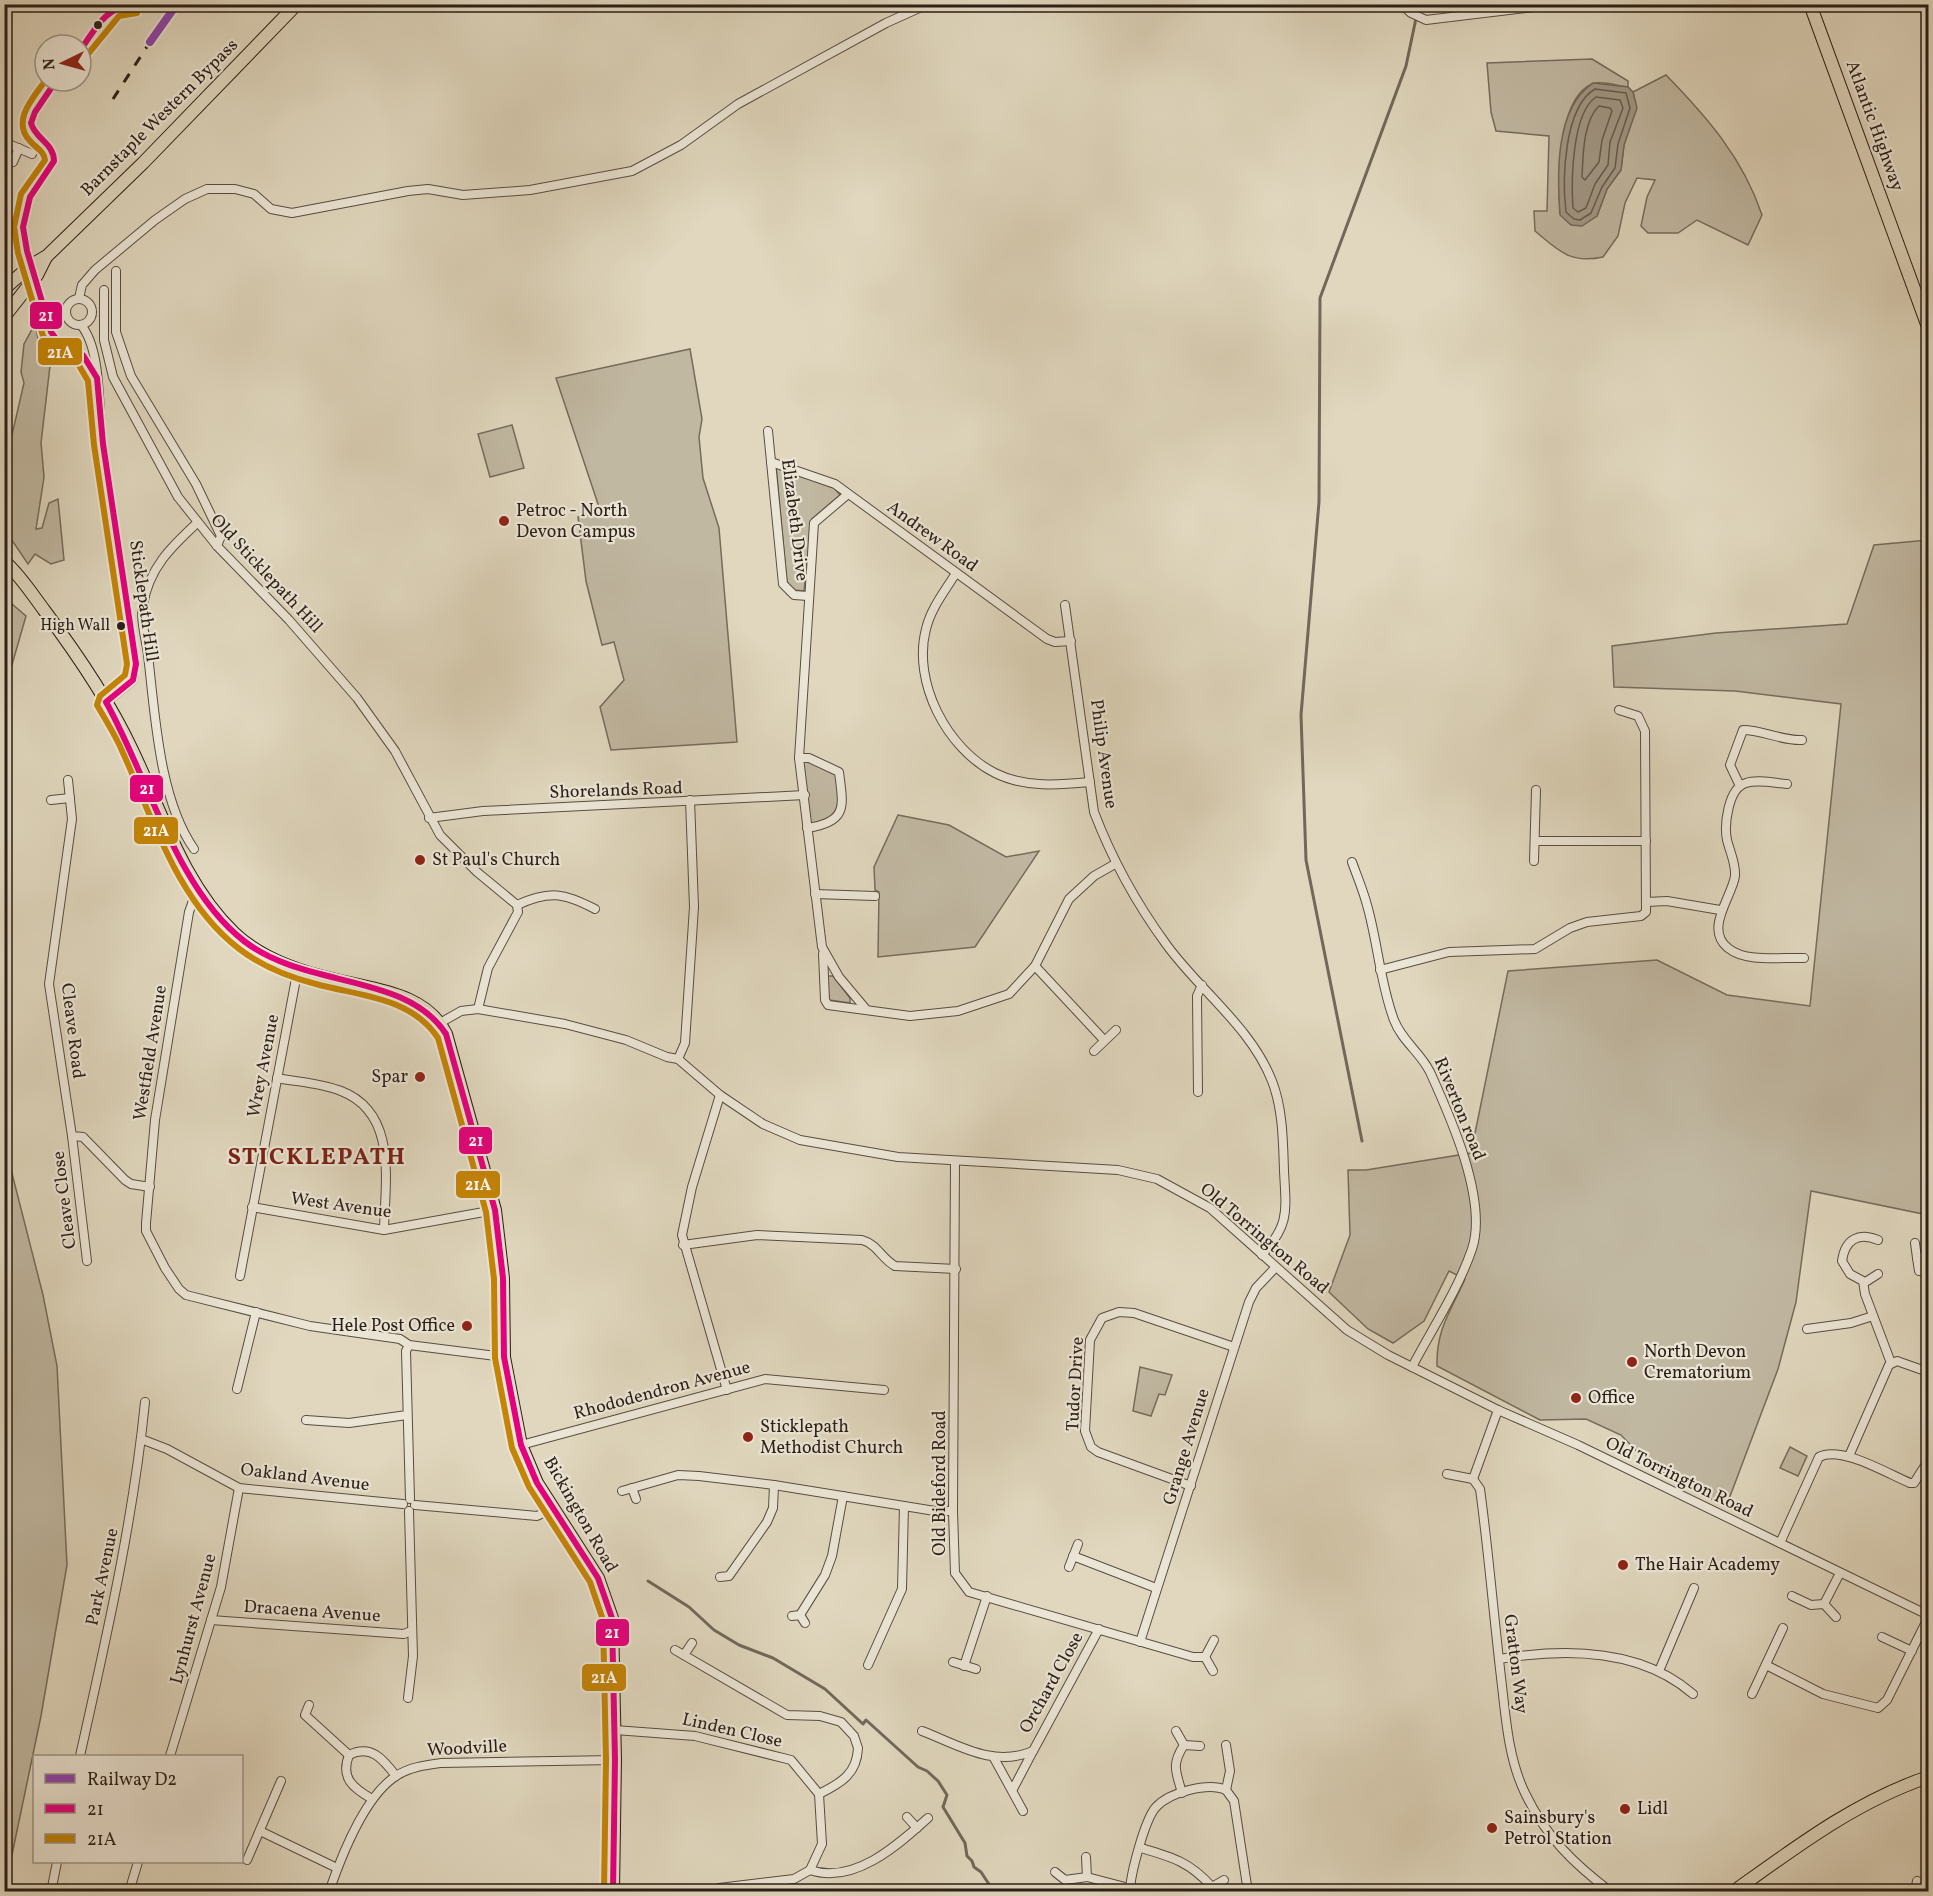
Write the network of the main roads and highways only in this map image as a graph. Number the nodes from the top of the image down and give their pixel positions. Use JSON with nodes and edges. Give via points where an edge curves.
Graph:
{"nodes":[{"id":1,"x":297,"y":4,"type":"edge"},
{"id":2,"x":1810,"y":4,"type":"edge"},
{"id":3,"x":47,"y":256,"type":"junction"},
{"id":4,"x":4,"y":289,"type":"edge"},
{"id":5,"x":4,"y":317,"type":"edge"},
{"id":6,"x":1929,"y":327,"type":"edge"},
{"id":7,"x":6,"y":561,"type":"edge"},
{"id":8,"x":1929,"y":1777,"type":"edge"},
{"id":9,"x":613,"y":1892,"type":"edge"},
{"id":10,"x":1733,"y":1892,"type":"edge"}],
"edges":[{"from":1,"to":3,"type":"main road","name":"Barnstaple Western Bypass"},
{"from":2,"to":6,"type":"main road","name":"Atlantic Highway"},
{"from":3,"to":4,"type":"main road","name":"Barnstaple Western Bypass"},
{"from":3,"to":5,"type":"main road","name":"Barnstaple Western Bypass"},
{"from":7,"to":9,"type":"main road","name":"Bickington Road","via":[[75,651],[131,748],[173,845],[232,932],[268,958],[400,995],[441,1023],[495,1210],[503,1278],[504,1356],[521,1445],[537,1483],[587,1558],[609,1607],[614,1635]]},
{"from":8,"to":10,"type":"main road","via":[[1875,1798],[1835,1820]]}]}
